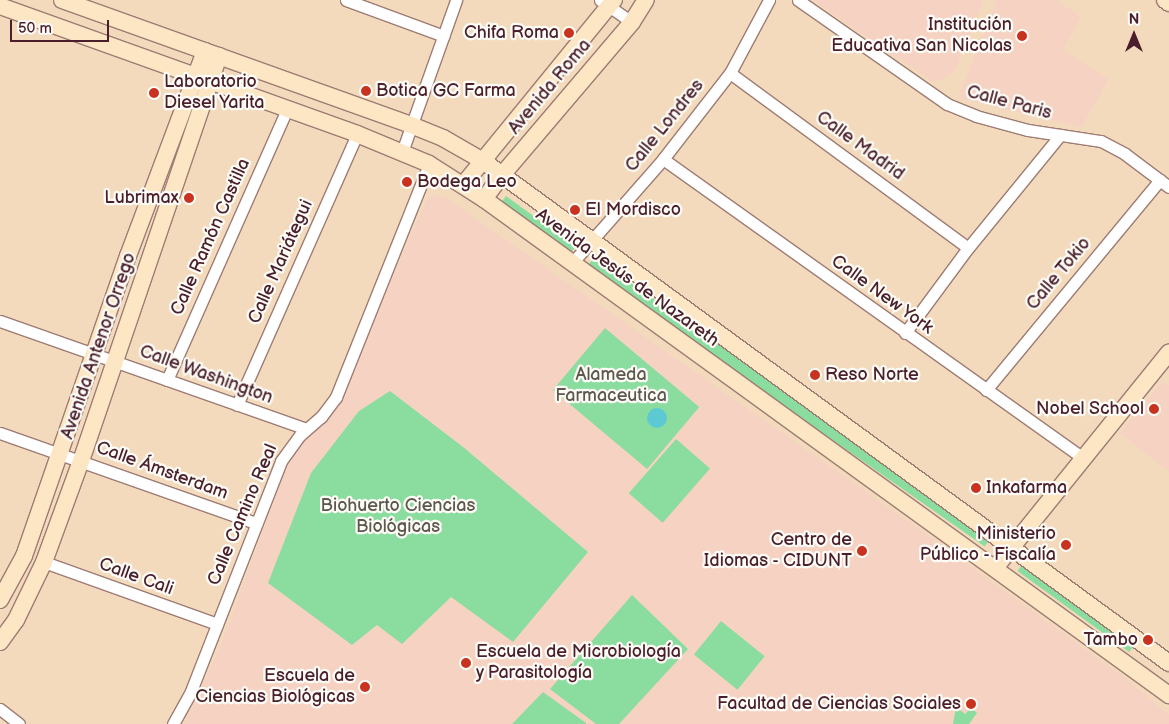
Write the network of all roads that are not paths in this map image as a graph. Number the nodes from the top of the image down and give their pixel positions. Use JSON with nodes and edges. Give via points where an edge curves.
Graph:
{"nodes":[{"id":1,"x":62,"y":0,"type":"edge"},
{"id":2,"x":346,"y":0,"type":"edge"},
{"id":3,"x":456,"y":0,"type":"edge"},
{"id":4,"x":646,"y":0,"type":"edge"},
{"id":5,"x":769,"y":0,"type":"edge"},
{"id":6,"x":798,"y":0,"type":"edge"},
{"id":7,"x":1164,"y":0,"type":"edge"},
{"id":8,"x":608,"y":2,"type":"edge"},
{"id":9,"x":1169,"y":4,"type":"edge"},
{"id":10,"x":0,"y":6,"type":"edge"},
{"id":11,"x":632,"y":22,"type":"junction"},
{"id":12,"x":147,"y":30,"type":"junction"},
{"id":13,"x":444,"y":36,"type":"junction"},
{"id":14,"x":212,"y":53,"type":"junction"},
{"id":15,"x":137,"y":56,"type":"junction"},
{"id":16,"x":730,"y":73,"type":"junction"},
{"id":17,"x":202,"y":80,"type":"junction"},
{"id":18,"x":287,"y":109,"type":"junction"},
{"id":19,"x":411,"y":124,"type":"junction"},
{"id":20,"x":356,"y":134,"type":"junction"},
{"id":21,"x":1060,"y":135,"type":"junction"},
{"id":22,"x":402,"y":152,"type":"junction"},
{"id":23,"x":663,"y":159,"type":"junction"},
{"id":24,"x":483,"y":161,"type":"junction"},
{"id":25,"x":428,"y":164,"type":"junction"},
{"id":26,"x":502,"y":175,"type":"junction"},
{"id":27,"x":1164,"y":183,"type":"edge"},
{"id":28,"x":464,"y":186,"type":"junction"},
{"id":29,"x":484,"y":199,"type":"junction"},
{"id":30,"x":591,"y":240,"type":"junction"},
{"id":31,"x":968,"y":248,"type":"junction"},
{"id":32,"x":128,"y":256,"type":"junction"},
{"id":33,"x":572,"y":263,"type":"junction"},
{"id":34,"x":148,"y":264,"type":"junction"},
{"id":35,"x":0,"y":321,"type":"edge"},
{"id":36,"x":905,"y":333,"type":"junction"},
{"id":37,"x":1169,"y":352,"type":"edge"},
{"id":38,"x":94,"y":354,"type":"junction"},
{"id":39,"x":115,"y":361,"type":"junction"},
{"id":40,"x":167,"y":380,"type":"junction"},
{"id":41,"x":986,"y":390,"type":"junction"},
{"id":42,"x":237,"y":405,"type":"junction"},
{"id":43,"x":306,"y":429,"type":"junction"},
{"id":44,"x":0,"y":433,"type":"edge"},
{"id":45,"x":60,"y":453,"type":"junction"},
{"id":46,"x":1083,"y":458,"type":"junction"},
{"id":47,"x":81,"y":461,"type":"junction"},
{"id":48,"x":256,"y":524,"type":"junction"},
{"id":49,"x":1010,"y":547,"type":"junction"},
{"id":50,"x":44,"y":562,"type":"junction"},
{"id":51,"x":995,"y":568,"type":"junction"},
{"id":52,"x":0,"y":600,"type":"edge"},
{"id":53,"x":217,"y":624,"type":"junction"},
{"id":54,"x":0,"y":642,"type":"edge"},
{"id":55,"x":1169,"y":663,"type":"edge"},
{"id":56,"x":1169,"y":695,"type":"edge"},
{"id":57,"x":0,"y":709,"type":"edge"},
{"id":58,"x":19,"y":724,"type":"edge"},
{"id":59,"x":173,"y":724,"type":"edge"}],
"edges":[{"from":1,"to":12,"type":"main road","name":"Avenida Jesús de Nazareth"},
{"from":2,"to":13,"type":"street"},
{"from":3,"to":13,"type":"street"},
{"from":4,"to":11,"type":"main road","name":"Avenida Roma"},
{"from":5,"to":16,"type":"street","name":"Calle Londres"},
{"from":6,"to":21,"type":"street","name":"Calle Paris","via":[[947,104],[976,116]]},
{"from":7,"to":9,"type":"main road"},
{"from":8,"to":11,"type":"street"},
{"from":8,"to":24,"type":"main road","name":"Avenida Roma"},
{"from":10,"to":15,"type":"main road","name":"Avenida Jesús de Nazareth"},
{"from":11,"to":26,"type":"main road","name":"Avenida Roma"},
{"from":12,"to":14,"type":"main road","name":"Avenida Jesús de Nazareth"},
{"from":12,"to":15,"type":"main road"},
{"from":13,"to":19,"type":"street"},
{"from":14,"to":17,"type":"main road","name":"Avenida Antenor Orrego"},
{"from":14,"to":19,"type":"main road","name":"Avenida Jesús de Nazareth"},
{"from":15,"to":17,"type":"main road","name":"Avenida Jesús de Nazareth"},
{"from":16,"to":23,"type":"street","name":"Calle Londres"},
{"from":16,"to":31,"type":"street","name":"Calle Madrid"},
{"from":17,"to":18,"type":"main road","name":"Avenida Jesús de Nazareth"},
{"from":17,"to":32,"type":"main road","name":"Avenida Antenor Orrego"},
{"from":17,"to":34,"type":"main road","name":"Avenida Antenor Orrego"},
{"from":18,"to":20,"type":"main road","name":"Avenida Jesús de Nazareth"},
{"from":18,"to":40,"type":"street","name":"Calle Ramón Castilla"},
{"from":19,"to":22,"type":"street"},
{"from":19,"to":24,"type":"main road","name":"Avenida Jesús de Nazareth"},
{"from":20,"to":22,"type":"main road","name":"Avenida Jesús de Nazareth"},
{"from":20,"to":42,"type":"street","name":"Calle Mariátegui"},
{"from":21,"to":27,"type":"street","name":"Calle Paris","via":[[1101,141]]},
{"from":21,"to":31,"type":"street"},
{"from":22,"to":25,"type":"main road","name":"Avenida Jesús de Nazareth"},
{"from":23,"to":30,"type":"street","name":"Calle Londres"},
{"from":23,"to":36,"type":"street","name":"Calle New York"},
{"from":24,"to":26,"type":"main road","name":"Avenida Jesús de Nazareth"},
{"from":24,"to":28,"type":"main road","name":"Avenida Roma"},
{"from":25,"to":28,"type":"main road","name":"Avenida Jesús de Nazareth"},
{"from":25,"to":43,"type":"street","name":"Calle Camino Real","via":[[336,397],[321,417]]},
{"from":26,"to":29,"type":"main road","name":"Avenida Roma"},
{"from":26,"to":30,"type":"main road","name":"Avenida Jesús de Nazareth"},
{"from":27,"to":41,"type":"street","name":"Calle Tokio"},
{"from":28,"to":29,"type":"main road","name":"Avenida Jesús de Nazareth"},
{"from":29,"to":33,"type":"main road","name":"Avenida Jesús de Nazareth"},
{"from":30,"to":33,"type":"street","name":"Calle Londres"},
{"from":30,"to":49,"type":"main road","name":"Avenida Jesús de Nazareth"},
{"from":31,"to":36,"type":"street"},
{"from":32,"to":34,"type":"main road"},
{"from":32,"to":38,"type":"main road","name":"Avenida Antenor Orrego"},
{"from":33,"to":51,"type":"main road","name":"Avenida Jesús de Nazareth"},
{"from":34,"to":39,"type":"main road","name":"Avenida Antenor Orrego"},
{"from":35,"to":38,"type":"street","name":"Calle Washington"},
{"from":36,"to":41,"type":"street","name":"Calle New York"},
{"from":37,"to":46,"type":"main road"},
{"from":38,"to":39,"type":"street","name":"Calle Washington"},
{"from":38,"to":45,"type":"main road","name":"Avenida Antenor Orrego"},
{"from":39,"to":40,"type":"street","name":"Calle Washington"},
{"from":39,"to":47,"type":"main road","name":"Avenida Antenor Orrego"},
{"from":40,"to":42,"type":"street","name":"Calle Washington"},
{"from":41,"to":46,"type":"street","name":"Calle New York"},
{"from":42,"to":43,"type":"street","name":"Calle Washington"},
{"from":43,"to":48,"type":"street","name":"Calle Camino Real","via":[[281,461]]},
{"from":44,"to":45,"type":"street","name":"Calle Ámsterdam"},
{"from":45,"to":47,"type":"street","name":"Calle Ámsterdam"},
{"from":45,"to":52,"type":"main road","name":"Avenida Antenor Orrego","via":[[24,556]]},
{"from":46,"to":49,"type":"main road"},
{"from":47,"to":48,"type":"street","name":"Calle Ámsterdam"},
{"from":47,"to":50,"type":"main road","name":"Avenida Antenor Orrego"},
{"from":48,"to":53,"type":"street","name":"Calle Camino Real"},
{"from":49,"to":51,"type":"main road"},
{"from":49,"to":55,"type":"main road","name":"Avenida Jesús de Nazareth"},
{"from":50,"to":53,"type":"street","name":"Calle Cali"},
{"from":50,"to":54,"type":"main road","name":"Avenida Antenor Orrego","via":[[16,620]]},
{"from":51,"to":56,"type":"main road","name":"Avenida Jesús de Nazareth"},
{"from":53,"to":59,"type":"street","name":"Calle Camino Real","via":[[191,691]]},
{"from":57,"to":58,"type":"street"}]}
